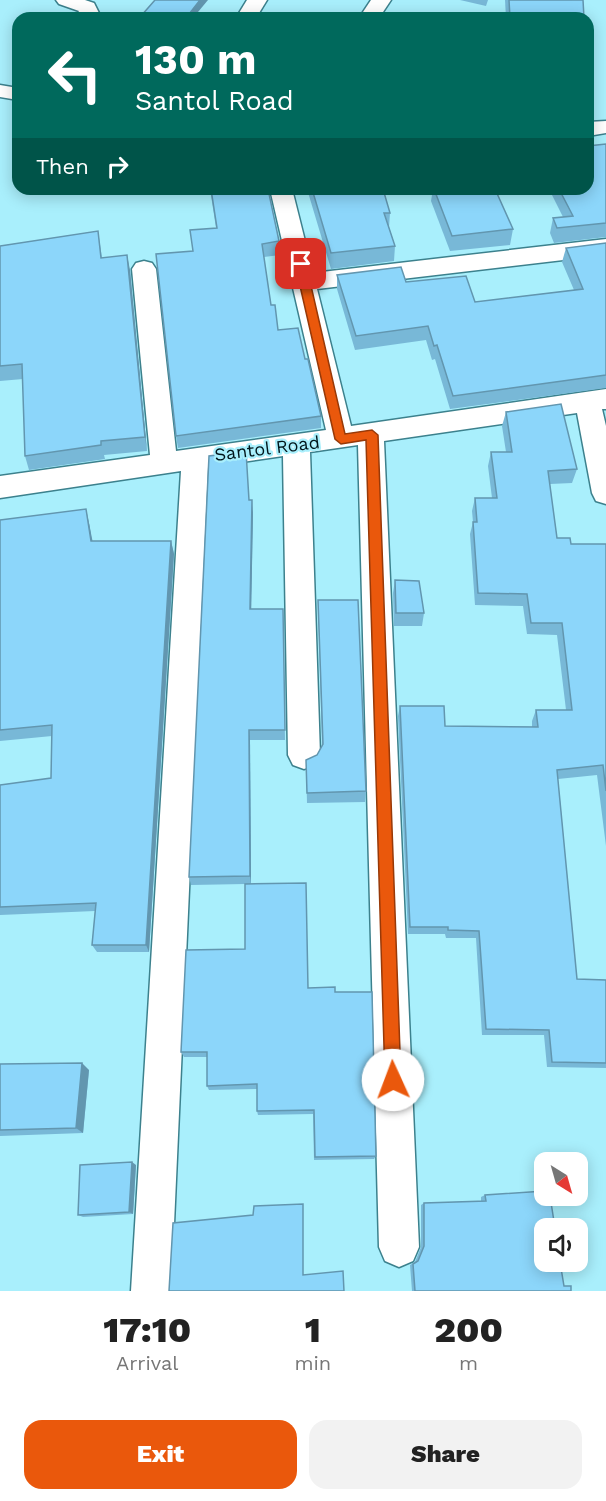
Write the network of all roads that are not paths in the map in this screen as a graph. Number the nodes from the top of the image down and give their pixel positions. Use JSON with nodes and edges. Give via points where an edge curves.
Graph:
{"nodes":[{"id":1,"x":66,"y":0,"type":"edge"},
{"id":2,"x":89,"y":12,"type":"edge"},
{"id":3,"x":283,"y":195,"type":"edge"},
{"id":4,"x":606,"y":246,"type":"edge"},
{"id":5,"x":144,"y":269,"type":"dead end"},
{"id":6,"x":306,"y":282,"type":"junction"},
{"id":7,"x":597,"y":400,"type":"edge"},
{"id":8,"x":356,"y":437,"type":"junction"},
{"id":9,"x":296,"y":446,"type":"junction"},
{"id":10,"x":180,"y":459,"type":"junction"},
{"id":11,"x":0,"y":487,"type":"edge"},
{"id":12,"x":606,"y":493,"type":"edge"},
{"id":13,"x":304,"y":755,"type":"dead end"},
{"id":14,"x":399,"y":1247,"type":"dead end"},
{"id":15,"x":151,"y":1291,"type":"edge"}],
"edges":[{"from":1,"to":2,"type":"street","via":[[87,7]]},
{"from":3,"to":6,"type":"street"},
{"from":4,"to":6,"type":"street"},
{"from":5,"to":10,"type":"street"},
{"from":6,"to":8,"type":"street"},
{"from":7,"to":8,"type":"street","name":"Santol Road"},
{"from":7,"to":12,"type":"street"},
{"from":8,"to":9,"type":"street","name":"Santol Road"},
{"from":8,"to":14,"type":"street"},
{"from":9,"to":10,"type":"street","name":"Santol Road"},
{"from":9,"to":13,"type":"street"},
{"from":10,"to":11,"type":"street","name":"Santol Road"},
{"from":10,"to":15,"type":"street"}]}
